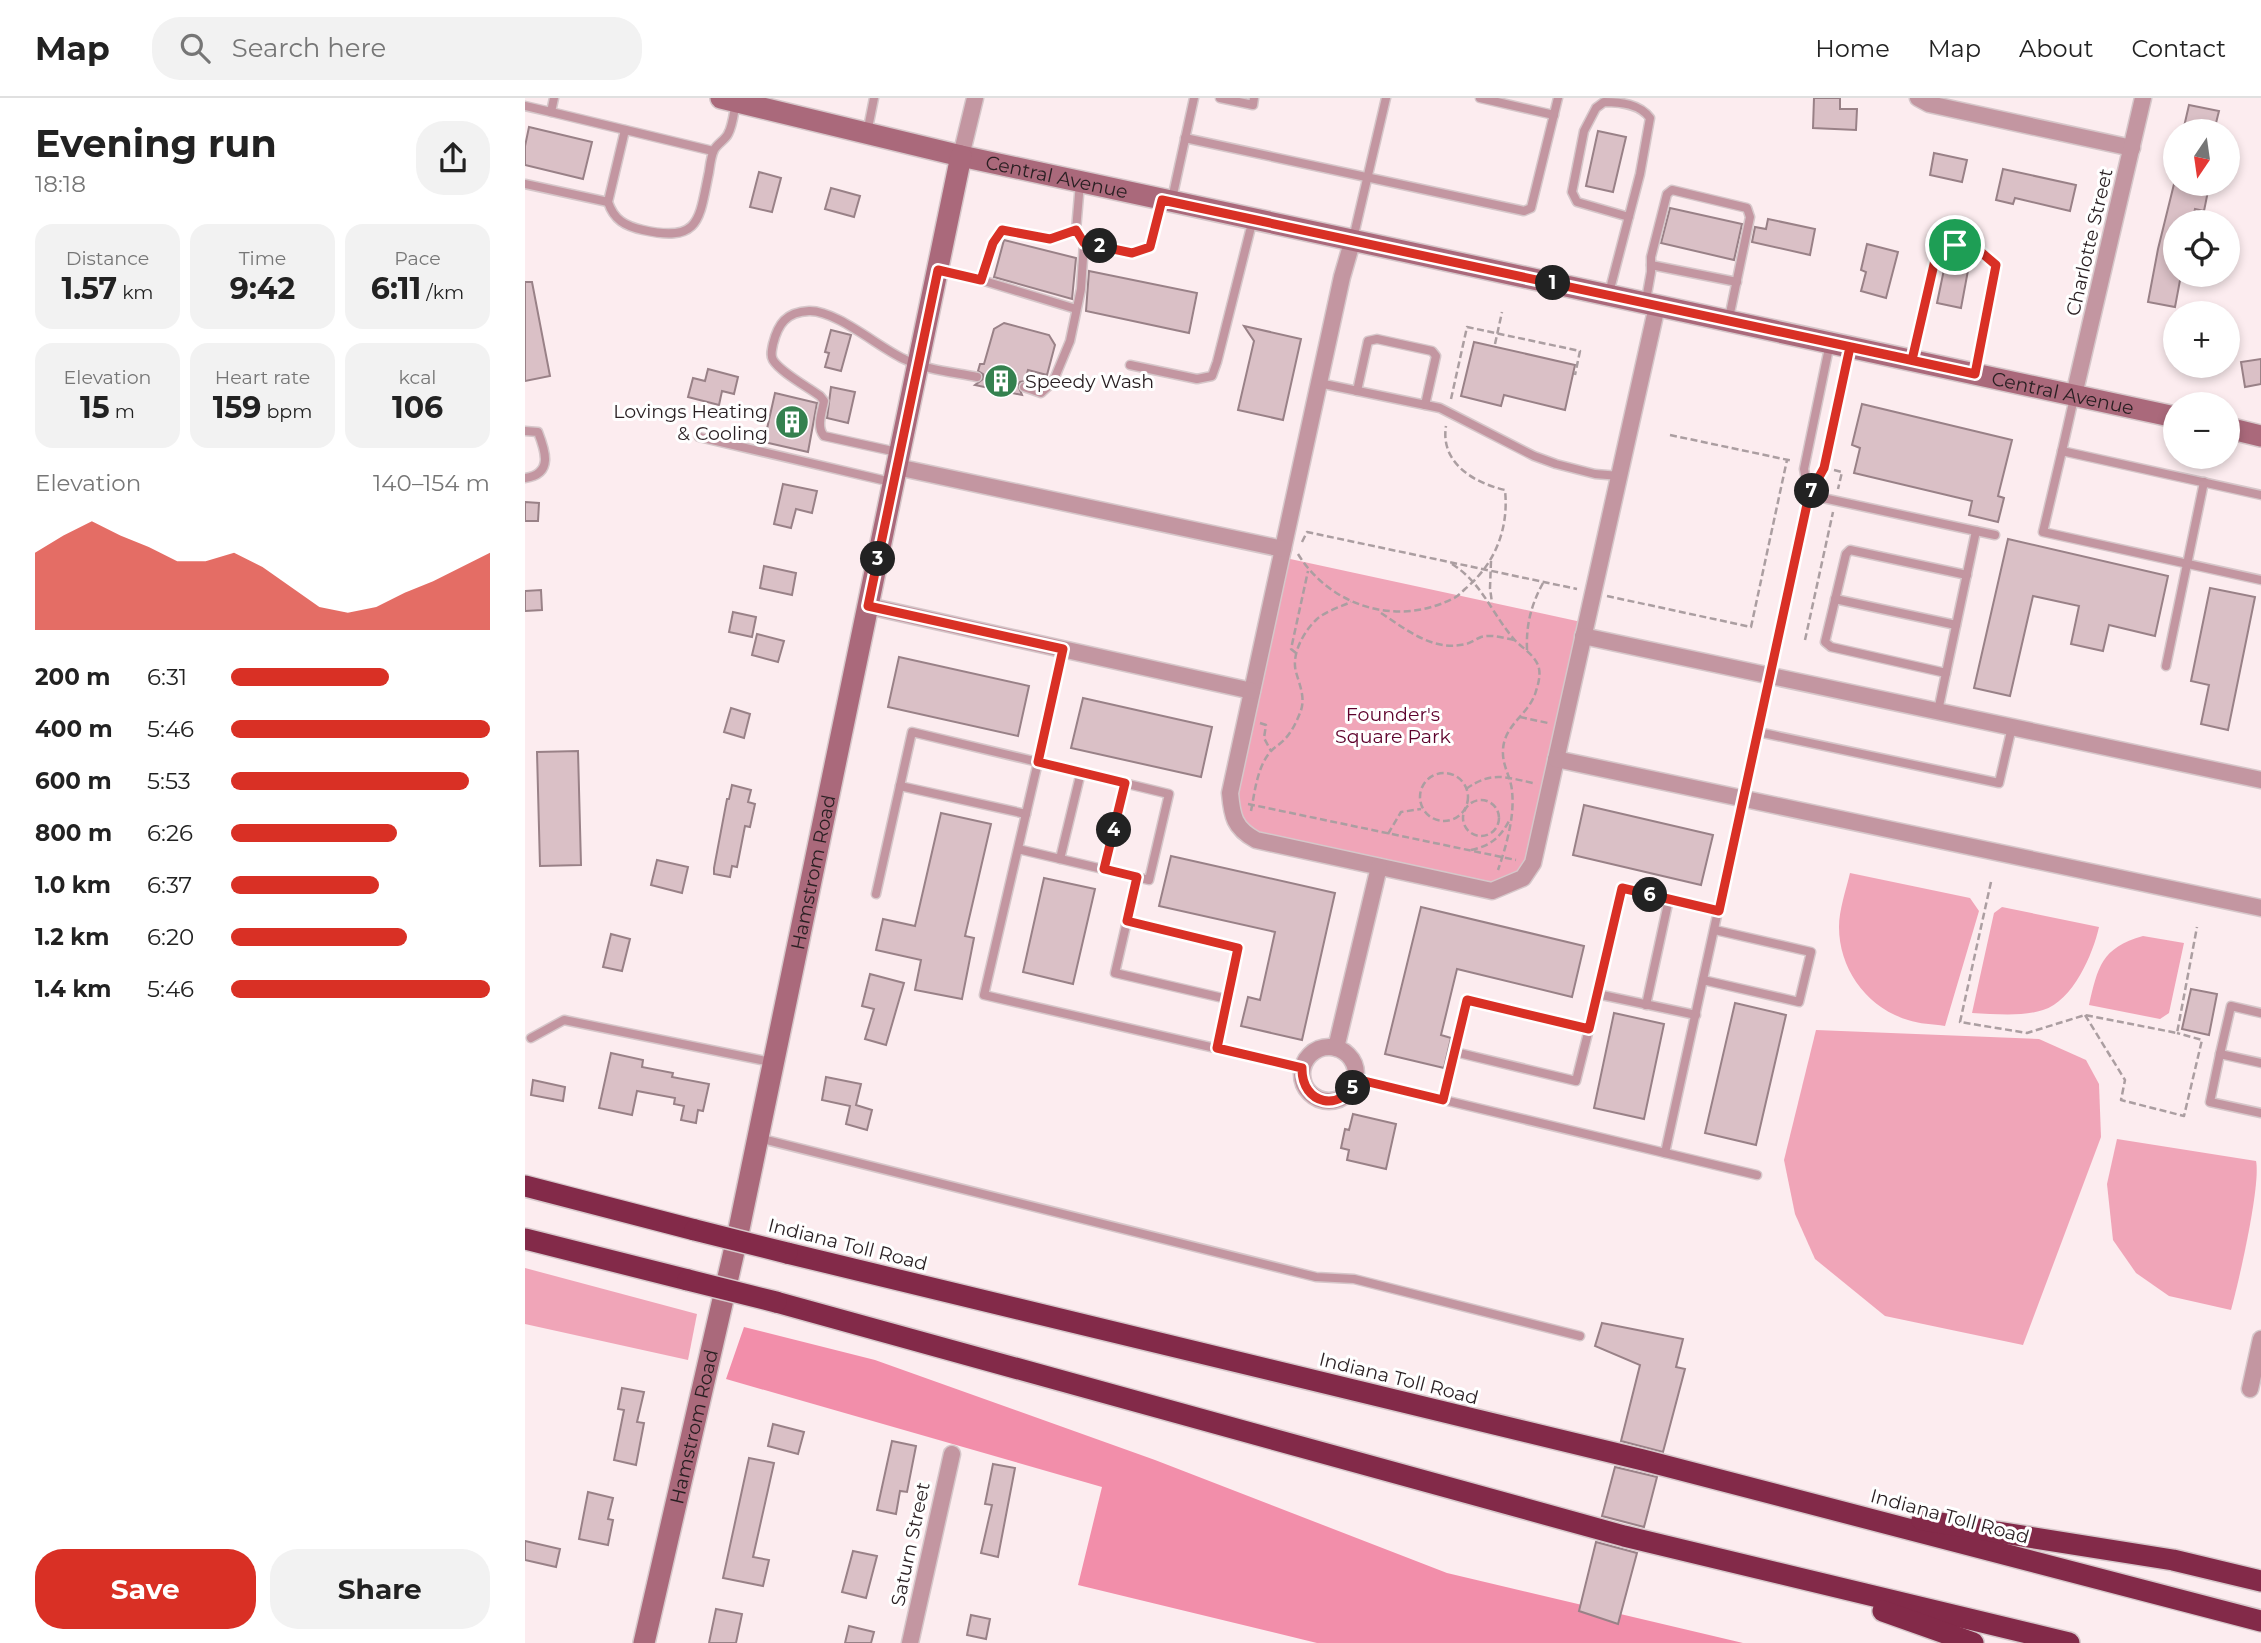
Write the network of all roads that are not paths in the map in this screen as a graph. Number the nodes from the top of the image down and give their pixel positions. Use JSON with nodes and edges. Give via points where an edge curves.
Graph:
{"nodes":[{"id":1,"x":554,"y":98,"type":"edge"},
{"id":2,"x":874,"y":98,"type":"edge"},
{"id":3,"x":975,"y":98,"type":"edge"},
{"id":4,"x":1193,"y":98,"type":"edge"},
{"id":5,"x":1220,"y":98,"type":"edge"},
{"id":6,"x":1254,"y":98,"type":"edge"},
{"id":7,"x":1387,"y":98,"type":"edge"},
{"id":8,"x":1480,"y":98,"type":"edge"},
{"id":9,"x":1558,"y":98,"type":"edge"},
{"id":10,"x":1918,"y":98,"type":"edge"},
{"id":11,"x":2143,"y":98,"type":"edge"},
{"id":12,"x":728,"y":100,"type":"edge"},
{"id":13,"x":525,"y":106,"type":"edge"},
{"id":14,"x":551,"y":112,"type":"junction"},
{"id":15,"x":1554,"y":115,"type":"junction"},
{"id":16,"x":625,"y":130,"type":"junction"},
{"id":17,"x":867,"y":133,"type":"junction"},
{"id":18,"x":1185,"y":138,"type":"junction"},
{"id":19,"x":2132,"y":148,"type":"junction"},
{"id":20,"x":713,"y":151,"type":"junction"},
{"id":21,"x":961,"y":156,"type":"junction"},
{"id":22,"x":1367,"y":176,"type":"junction"},
{"id":23,"x":1080,"y":182,"type":"junction"},
{"id":24,"x":525,"y":184,"type":"edge"},
{"id":25,"x":1167,"y":200,"type":"junction"},
{"id":26,"x":608,"y":202,"type":"junction"},
{"id":27,"x":1629,"y":216,"type":"junction"},
{"id":28,"x":1253,"y":219,"type":"junction"},
{"id":29,"x":1076,"y":230,"type":"junction"},
{"id":30,"x":1353,"y":239,"type":"junction"},
{"id":31,"x":1084,"y":243,"type":"junction"},
{"id":32,"x":1651,"y":265,"type":"junction"},
{"id":33,"x":938,"y":270,"type":"junction"},
{"id":34,"x":981,"y":280,"type":"junction"},
{"id":35,"x":1737,"y":282,"type":"junction"},
{"id":36,"x":1609,"y":295,"type":"junction"},
{"id":37,"x":1651,"y":304,"type":"junction"},
{"id":38,"x":1076,"y":309,"type":"junction"},
{"id":39,"x":1728,"y":321,"type":"junction"},
{"id":40,"x":1840,"y":345,"type":"junction"},
{"id":41,"x":1912,"y":360,"type":"junction"},
{"id":42,"x":918,"y":365,"type":"junction"},
{"id":43,"x":1130,"y":365,"type":"dead end"},
{"id":44,"x":1975,"y":374,"type":"junction"},
{"id":45,"x":977,"y":377,"type":"dead end"},
{"id":46,"x":1319,"y":383,"type":"junction"},
{"id":47,"x":1024,"y":387,"type":"dead end"},
{"id":48,"x":1357,"y":391,"type":"junction"},
{"id":49,"x":2074,"y":395,"type":"junction"},
{"id":50,"x":1425,"y":405,"type":"junction"},
{"id":51,"x":2163,"y":414,"type":"edge"},
{"id":52,"x":525,"y":431,"type":"edge"},
{"id":53,"x":2240,"y":431,"type":"edge"},
{"id":54,"x":2261,"y":436,"type":"edge"},
{"id":55,"x":699,"y":437,"type":"dead end"},
{"id":56,"x":2062,"y":451,"type":"junction"},
{"id":57,"x":897,"y":468,"type":"junction"},
{"id":58,"x":1620,"y":477,"type":"junction"},
{"id":59,"x":525,"y":478,"type":"edge"},
{"id":60,"x":2204,"y":482,"type":"junction"},
{"id":61,"x":1809,"y":495,"type":"junction"},
{"id":62,"x":2261,"y":495,"type":"edge"},
{"id":63,"x":1976,"y":531,"type":"junction"},
{"id":64,"x":1995,"y":535,"type":"dead end"},
{"id":65,"x":1290,"y":551,"type":"junction"},
{"id":66,"x":2187,"y":564,"type":"junction"},
{"id":67,"x":1967,"y":575,"type":"junction"},
{"id":68,"x":2261,"y":580,"type":"edge"},
{"id":69,"x":1835,"y":599,"type":"junction"},
{"id":70,"x":868,"y":606,"type":"junction"},
{"id":71,"x":1956,"y":625,"type":"junction"},
{"id":72,"x":1583,"y":636,"type":"junction"},
{"id":73,"x":1063,"y":649,"type":"junction"},
{"id":74,"x":2166,"y":666,"type":"dead end"},
{"id":75,"x":1946,"y":673,"type":"junction"},
{"id":76,"x":1771,"y":676,"type":"junction"},
{"id":77,"x":1252,"y":691,"type":"junction"},
{"id":78,"x":1938,"y":712,"type":"junction"},
{"id":79,"x":2012,"y":727,"type":"junction"},
{"id":80,"x":1758,"y":732,"type":"junction"},
{"id":81,"x":1556,"y":759,"type":"junction"},
{"id":82,"x":1038,"y":762,"type":"junction"},
{"id":83,"x":1081,"y":772,"type":"junction"},
{"id":84,"x":2261,"y":780,"type":"edge"},
{"id":85,"x":1125,"y":783,"type":"junction"},
{"id":86,"x":900,"y":786,"type":"junction"},
{"id":87,"x":1744,"y":799,"type":"junction"},
{"id":88,"x":1026,"y":814,"type":"junction"},
{"id":89,"x":1018,"y":849,"type":"junction"},
{"id":90,"x":1060,"y":859,"type":"junction"},
{"id":91,"x":1379,"y":867,"type":"junction"},
{"id":92,"x":1104,"y":869,"type":"junction"},
{"id":93,"x":1137,"y":877,"type":"junction"},
{"id":94,"x":876,"y":894,"type":"dead end"},
{"id":95,"x":1669,"y":899,"type":"junction"},
{"id":96,"x":2261,"y":908,"type":"edge"},
{"id":97,"x":1719,"y":911,"type":"junction"},
{"id":98,"x":1127,"y":921,"type":"junction"},
{"id":99,"x":1715,"y":930,"type":"junction"},
{"id":100,"x":1703,"y":980,"type":"junction"},
{"id":101,"x":1597,"y":994,"type":"junction"},
{"id":102,"x":1227,"y":999,"type":"junction"},
{"id":103,"x":1646,"y":1005,"type":"junction"},
{"id":104,"x":2261,"y":1013,"type":"edge"},
{"id":105,"x":1696,"y":1016,"type":"junction"},
{"id":106,"x":1589,"y":1029,"type":"junction"},
{"id":107,"x":531,"y":1038,"type":"dead end"},
{"id":108,"x":1217,"y":1048,"type":"junction"},
{"id":109,"x":1336,"y":1048,"type":"junction"},
{"id":110,"x":1455,"y":1052,"type":"junction"},
{"id":111,"x":2220,"y":1054,"type":"junction"},
{"id":112,"x":774,"y":1062,"type":"junction"},
{"id":113,"x":2261,"y":1063,"type":"edge"},
{"id":114,"x":1302,"y":1068,"type":"junction"},
{"id":115,"x":1356,"y":1079,"type":"junction"},
{"id":116,"x":1443,"y":1100,"type":"junction"},
{"id":117,"x":2261,"y":1113,"type":"edge"},
{"id":118,"x":758,"y":1138,"type":"junction"},
{"id":119,"x":1665,"y":1153,"type":"junction"},
{"id":120,"x":1757,"y":1175,"type":"dead end"},
{"id":121,"x":525,"y":1186,"type":"edge"},
{"id":122,"x":525,"y":1239,"type":"edge"},
{"id":123,"x":1580,"y":1336,"type":"dead end"},
{"id":124,"x":2261,"y":1339,"type":"edge"},
{"id":125,"x":2250,"y":1389,"type":"dead end"},
{"id":126,"x":952,"y":1454,"type":"dead end"},
{"id":127,"x":1802,"y":1501,"type":"junction"},
{"id":128,"x":1786,"y":1576,"type":"junction"},
{"id":129,"x":2261,"y":1581,"type":"edge"},
{"id":130,"x":2261,"y":1621,"type":"edge"},
{"id":131,"x":644,"y":1643,"type":"edge"},
{"id":132,"x":910,"y":1643,"type":"edge"},
{"id":133,"x":1973,"y":1643,"type":"edge"},
{"id":134,"x":2069,"y":1643,"type":"edge"}],
"edges":[{"from":1,"to":14,"type":"lane"},
{"from":2,"to":17,"type":"lane"},
{"from":3,"to":21,"type":"street","name":"Hamstrom Road"},
{"from":4,"to":18,"type":"lane"},
{"from":5,"to":6,"type":"lane","via":[[1252,105]]},
{"from":7,"to":22,"type":"lane"},
{"from":8,"to":15,"type":"lane"},
{"from":9,"to":15,"type":"lane"},
{"from":10,"to":19,"type":"street"},
{"from":11,"to":19,"type":"street","name":"Charlotte Street"},
{"from":12,"to":17,"type":"street","name":"Central Avenue"},
{"from":12,"to":20,"type":"lane","via":[[728,134]]},
{"from":13,"to":14,"type":"lane"},
{"from":14,"to":16,"type":"lane"},
{"from":15,"to":22,"type":"lane","via":[[1531,208],[1524,211]]},
{"from":16,"to":20,"type":"lane"},
{"from":16,"to":26,"type":"lane"},
{"from":17,"to":21,"type":"street","name":"Central Avenue"},
{"from":18,"to":22,"type":"lane"},
{"from":18,"to":25,"type":"lane"},
{"from":19,"to":49,"type":"street","name":"Charlotte Street"},
{"from":20,"to":26,"type":"lane","via":[[700,215],[680,233],[667,235],[619,222]]},
{"from":21,"to":23,"type":"street","name":"Central Avenue"},
{"from":21,"to":33,"type":"street","name":"Hamstrom Road"},
{"from":22,"to":30,"type":"lane"},
{"from":23,"to":25,"type":"street","name":"Central Avenue"},
{"from":23,"to":29,"type":"lane"},
{"from":24,"to":26,"type":"lane"},
{"from":25,"to":28,"type":"street","name":"Central Avenue"},
{"from":25,"to":31,"type":"lane","via":[[1150,247],[1132,253]]},
{"from":27,"to":27,"type":"lane","via":[[1650,118],[1635,107],[1604,102],[1584,131],[1572,192],[1577,202]]},
{"from":27,"to":36,"type":"lane"},
{"from":28,"to":30,"type":"street","name":"Central Avenue"},
{"from":28,"to":43,"type":"lane","via":[[1212,376],[1198,379]]},
{"from":29,"to":31,"type":"lane"},
{"from":29,"to":34,"type":"lane","via":[[1050,239],[1002,230]]},
{"from":30,"to":36,"type":"street","name":"Central Avenue"},
{"from":30,"to":46,"type":"street"},
{"from":31,"to":38,"type":"lane"},
{"from":32,"to":35,"type":"lane"},
{"from":32,"to":35,"type":"lane","via":[[1667,194],[1672,190],[1747,208],[1750,217]]},
{"from":32,"to":37,"type":"lane"},
{"from":33,"to":34,"type":"lane"},
{"from":33,"to":42,"type":"street","name":"Hamstrom Road"},
{"from":34,"to":38,"type":"lane"},
{"from":35,"to":39,"type":"lane"},
{"from":36,"to":37,"type":"street","name":"Central Avenue"},
{"from":37,"to":39,"type":"street","name":"Central Avenue"},
{"from":37,"to":58,"type":"street"},
{"from":38,"to":47,"type":"lane","via":[[1070,341],[1053,382],[1041,393]]},
{"from":39,"to":40,"type":"street","name":"Central Avenue"},
{"from":40,"to":41,"type":"street","name":"Central Avenue"},
{"from":40,"to":61,"type":"lane","via":[[1824,468]]},
{"from":40,"to":61,"type":"lane","via":[[1805,464]]},
{"from":41,"to":44,"type":"street","name":"Central Avenue"},
{"from":41,"to":44,"type":"lane","via":[[1938,247],[1955,245],[1982,253],[1996,265]]},
{"from":42,"to":45,"type":"lane"},
{"from":42,"to":57,"type":"street","name":"Hamstrom Road"},
{"from":42,"to":57,"type":"lane","via":[[834,318],[808,311],[780,323],[771,352],[779,366],[824,401],[819,426],[824,436]]},
{"from":44,"to":49,"type":"street","name":"Central Avenue"},
{"from":46,"to":48,"type":"lane"},
{"from":46,"to":65,"type":"street"},
{"from":48,"to":50,"type":"lane"},
{"from":48,"to":50,"type":"lane","via":[[1368,341],[1377,339],[1432,351],[1436,356]]},
{"from":49,"to":51,"type":"street","name":"Central Avenue"},
{"from":49,"to":56,"type":"lane"},
{"from":50,"to":58,"type":"lane","via":[[1545,460]]},
{"from":52,"to":59,"type":"lane","via":[[538,432],[546,451],[540,471]]},
{"from":53,"to":54,"type":"street"},
{"from":55,"to":57,"type":"lane"},
{"from":56,"to":60,"type":"lane"},
{"from":56,"to":66,"type":"lane","via":[[2043,532]]},
{"from":57,"to":65,"type":"street"},
{"from":57,"to":70,"type":"street","name":"Hamstrom Road"},
{"from":58,"to":72,"type":"street"},
{"from":60,"to":62,"type":"lane"},
{"from":60,"to":66,"type":"lane"},
{"from":61,"to":63,"type":"lane"},
{"from":61,"to":76,"type":"lane"},
{"from":63,"to":64,"type":"lane"},
{"from":63,"to":67,"type":"lane"},
{"from":65,"to":77,"type":"street"},
{"from":66,"to":68,"type":"lane"},
{"from":66,"to":74,"type":"lane"},
{"from":67,"to":69,"type":"lane","via":[[1850,550]]},
{"from":67,"to":71,"type":"lane"},
{"from":69,"to":71,"type":"lane"},
{"from":69,"to":75,"type":"lane","via":[[1825,642],[1831,647]]},
{"from":70,"to":73,"type":"street"},
{"from":70,"to":112,"type":"street","name":"Hamstrom Road"},
{"from":71,"to":75,"type":"lane"},
{"from":72,"to":76,"type":"street"},
{"from":72,"to":81,"type":"street"},
{"from":73,"to":77,"type":"street"},
{"from":73,"to":82,"type":"lane"},
{"from":75,"to":78,"type":"lane"},
{"from":76,"to":78,"type":"street"},
{"from":76,"to":80,"type":"lane"},
{"from":77,"to":91,"type":"street","via":[[1230,793],[1232,816],[1246,835],[1256,840]]},
{"from":78,"to":79,"type":"street"},
{"from":79,"to":80,"type":"lane","via":[[1999,783]]},
{"from":79,"to":84,"type":"street"},
{"from":80,"to":87,"type":"lane"},
{"from":81,"to":87,"type":"street"},
{"from":81,"to":91,"type":"street","via":[[1533,863],[1523,878],[1492,891]]},
{"from":82,"to":83,"type":"lane"},
{"from":82,"to":86,"type":"lane","via":[[912,732]]},
{"from":82,"to":88,"type":"lane"},
{"from":83,"to":85,"type":"lane"},
{"from":83,"to":90,"type":"lane"},
{"from":85,"to":92,"type":"lane"},
{"from":85,"to":93,"type":"lane","via":[[1169,794],[1149,880]]},
{"from":86,"to":88,"type":"lane"},
{"from":86,"to":94,"type":"lane"},
{"from":87,"to":96,"type":"street"},
{"from":87,"to":97,"type":"lane"},
{"from":88,"to":89,"type":"lane"},
{"from":89,"to":90,"type":"lane"},
{"from":89,"to":108,"type":"lane","via":[[984,995]]},
{"from":90,"to":92,"type":"lane"},
{"from":91,"to":109,"type":"street"},
{"from":92,"to":93,"type":"lane"},
{"from":93,"to":98,"type":"lane"},
{"from":95,"to":97,"type":"lane"},
{"from":95,"to":101,"type":"lane","via":[[1622,888]]},
{"from":95,"to":103,"type":"lane"},
{"from":97,"to":99,"type":"lane"},
{"from":98,"to":102,"type":"lane","via":[[1238,948]]},
{"from":98,"to":102,"type":"lane","via":[[1115,973]]},
{"from":99,"to":100,"type":"lane"},
{"from":99,"to":100,"type":"lane","via":[[1811,952],[1799,1002]]},
{"from":100,"to":105,"type":"lane"},
{"from":101,"to":103,"type":"lane"},
{"from":101,"to":106,"type":"lane"},
{"from":102,"to":108,"type":"lane"},
{"from":103,"to":105,"type":"lane"},
{"from":104,"to":111,"type":"lane","via":[[2231,1006]]},
{"from":105,"to":119,"type":"lane"},
{"from":106,"to":110,"type":"lane","via":[[1467,1000]]},
{"from":106,"to":110,"type":"lane","via":[[1576,1082]]},
{"from":107,"to":112,"type":"lane","via":[[564,1020]]},
{"from":108,"to":114,"type":"lane"},
{"from":109,"to":114,"type":"street","via":[[1319,1049]]},
{"from":109,"to":115,"type":"street","via":[[1354,1063]]},
{"from":110,"to":116,"type":"lane"},
{"from":111,"to":113,"type":"lane"},
{"from":111,"to":117,"type":"lane","via":[[2210,1102]]},
{"from":112,"to":118,"type":"street","name":"Hamstrom Road"},
{"from":114,"to":115,"type":"street","via":[[1304,1085],[1324,1101],[1340,1099]]},
{"from":115,"to":116,"type":"lane"},
{"from":116,"to":119,"type":"lane"},
{"from":118,"to":123,"type":"lane","via":[[1316,1278],[1354,1279]]},
{"from":118,"to":131,"type":"street","name":"Hamstrom Road"},
{"from":119,"to":120,"type":"lane"},
{"from":121,"to":127,"type":"highway","name":"Indiana Toll Road","bridge":true},
{"from":122,"to":128,"type":"highway","bridge":true,"via":[[776,1302],[1624,1536]]},
{"from":124,"to":125,"type":"street"},
{"from":126,"to":132,"type":"street","name":"Saturn Street"},
{"from":127,"to":129,"type":"highway","via":[[2173,1560]]},
{"from":127,"to":130,"type":"highway","name":"Indiana Toll Road"},
{"from":128,"to":133,"type":"highway"},
{"from":128,"to":134,"type":"highway"}]}
